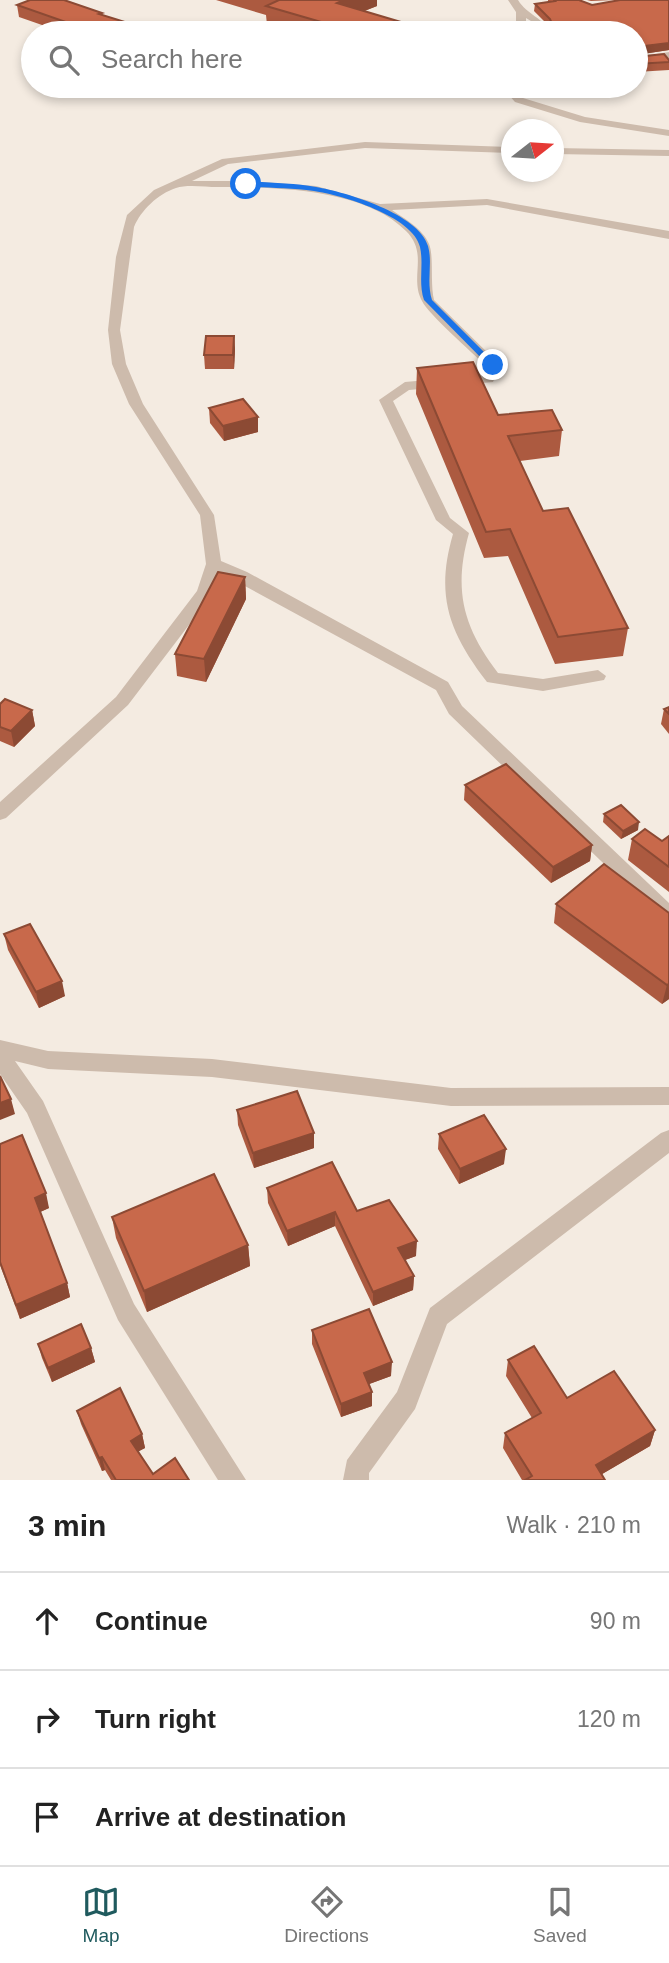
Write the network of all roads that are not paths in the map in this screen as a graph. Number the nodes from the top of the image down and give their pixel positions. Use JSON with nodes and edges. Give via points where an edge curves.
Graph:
{"nodes":[{"id":1,"x":513,"y":0,"type":"edge"},
{"id":2,"x":521,"y":12,"type":"junction"},
{"id":3,"x":521,"y":21,"type":"edge"},
{"id":4,"x":538,"y":21,"type":"edge"},
{"id":5,"x":669,"y":55,"type":"edge"},
{"id":6,"x":648,"y":58,"type":"edge"},
{"id":7,"x":517,"y":98,"type":"edge"},
{"id":8,"x":669,"y":133,"type":"edge"},
{"id":9,"x":501,"y":150,"type":"edge"},
{"id":10,"x":564,"y":151,"type":"edge"},
{"id":11,"x":669,"y":153,"type":"edge"},
{"id":12,"x":171,"y":184,"type":"junction"},
{"id":13,"x":380,"y":207,"type":"junction"},
{"id":14,"x":669,"y":235,"type":"edge"},
{"id":15,"x":214,"y":564,"type":"junction"},
{"id":16,"x":598,"y":676,"type":"dead end"},
{"id":17,"x":0,"y":813,"type":"edge"},
{"id":18,"x":669,"y":915,"type":"edge"},
{"id":19,"x":0,"y":1049,"type":"edge"},
{"id":20,"x":0,"y":1057,"type":"edge"},
{"id":21,"x":669,"y":1096,"type":"edge"},
{"id":22,"x":669,"y":1140,"type":"edge"},
{"id":23,"x":233,"y":1480,"type":"edge"},
{"id":24,"x":356,"y":1480,"type":"edge"}],
"edges":[{"from":1,"to":2,"type":"street"},
{"from":2,"to":3,"type":"street"},
{"from":2,"to":4,"type":"street"},
{"from":5,"to":6,"type":"street"},
{"from":7,"to":8,"type":"street","via":[[584,120]]},
{"from":9,"to":12,"type":"street","via":[[365,145],[226,161]]},
{"from":10,"to":11,"type":"street"},
{"from":12,"to":13,"type":"street","via":[[316,189]]},
{"from":12,"to":15,"type":"street","via":[[141,206],[128,227],[114,330],[119,364],[136,404],[207,515]]},
{"from":13,"to":14,"type":"street","via":[[487,202]]},
{"from":13,"to":16,"type":"street","via":[[409,227],[424,245],[428,300],[493,365],[488,379],[405,386],[386,400],[444,520],[461,533],[453,561],[453,600],[479,660],[493,678],[543,685]]},
{"from":15,"to":17,"type":"street","via":[[205,592],[122,701]]},
{"from":15,"to":18,"type":"street","via":[[242,575],[442,686],[454,710]]},
{"from":19,"to":21,"type":"street","via":[[48,1059],[212,1068],[451,1097]]},
{"from":20,"to":23,"type":"street","via":[[35,1108],[126,1312]]},
{"from":22,"to":24,"type":"street","via":[[438,1316],[406,1400],[356,1469]]}]}
